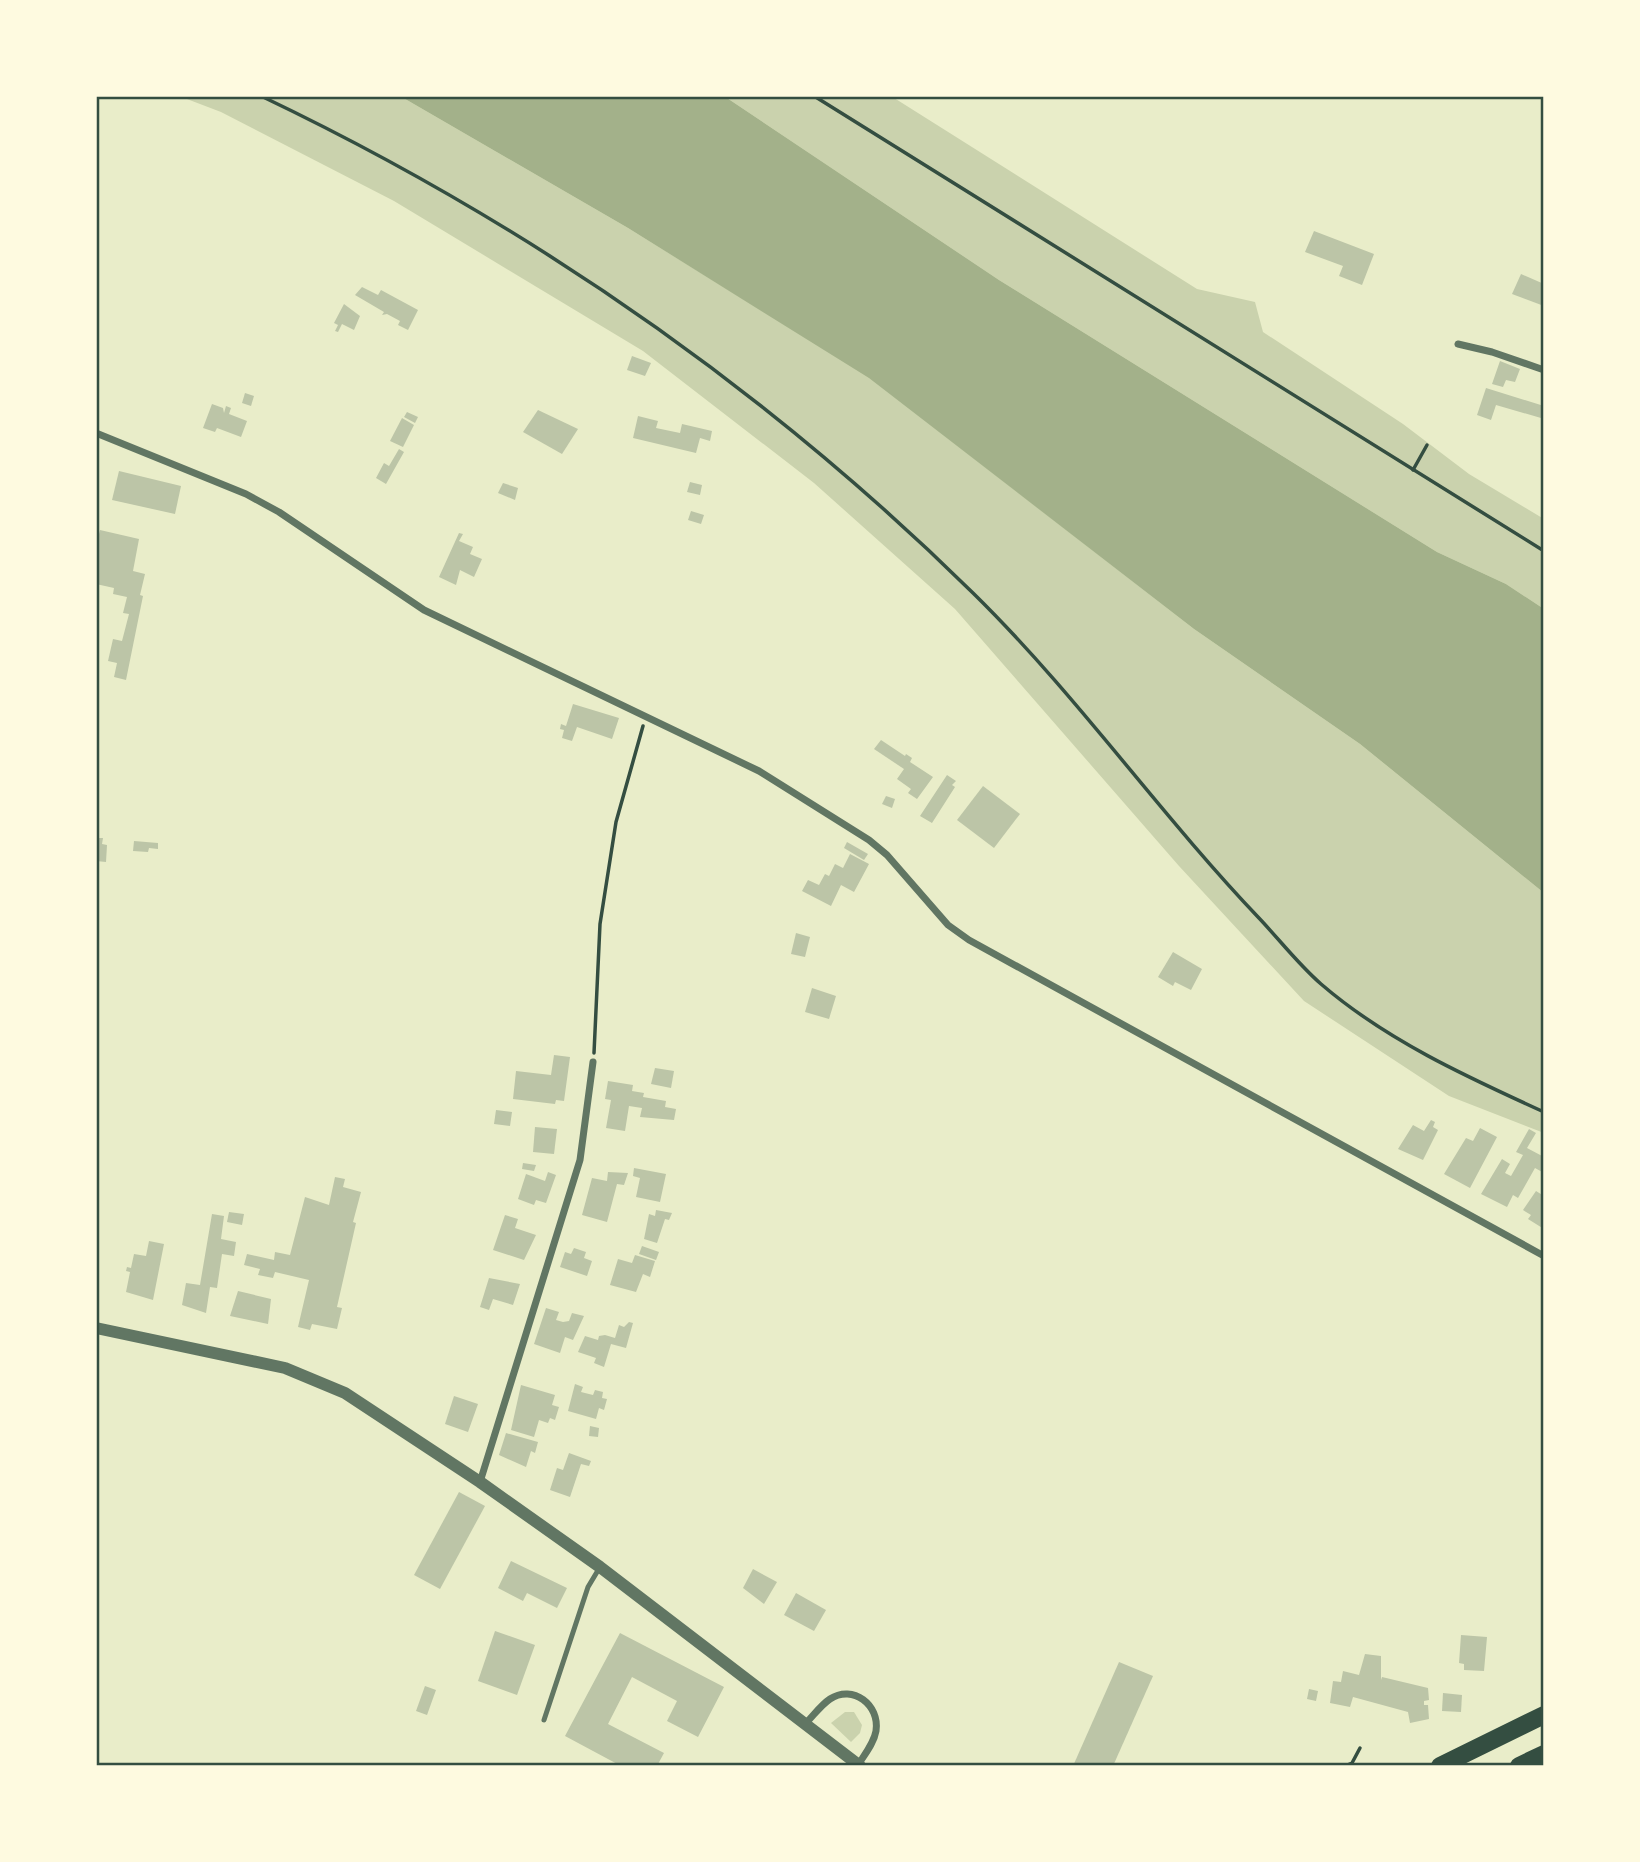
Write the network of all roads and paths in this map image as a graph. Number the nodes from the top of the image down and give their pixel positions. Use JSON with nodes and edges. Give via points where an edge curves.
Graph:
{"nodes":[{"id":1,"x":261,"y":96,"type":"edge"},
{"id":2,"x":814,"y":96,"type":"edge"},
{"id":3,"x":1458,"y":344,"type":"dead end"},
{"id":4,"x":1544,"y":370,"type":"edge"},
{"id":5,"x":96,"y":433,"type":"edge"},
{"id":6,"x":1427,"y":445,"type":"dead end"},
{"id":7,"x":1413,"y":470,"type":"junction"},
{"id":8,"x":1544,"y":551,"type":"edge"},
{"id":9,"x":646,"y":714,"type":"junction"},
{"id":10,"x":593,"y":1062,"type":"joint"},
{"id":11,"x":1544,"y":1112,"type":"edge"},
{"id":12,"x":1544,"y":1256,"type":"edge"},
{"id":13,"x":96,"y":1328,"type":"edge"},
{"id":14,"x":480,"y":1482,"type":"junction"},
{"id":15,"x":600,"y":1567,"type":"junction"},
{"id":16,"x":1544,"y":1715,"type":"edge"},
{"id":17,"x":544,"y":1720,"type":"dead end"},
{"id":18,"x":806,"y":1723,"type":"junction"},
{"id":19,"x":1360,"y":1748,"type":"dead end"},
{"id":20,"x":1544,"y":1754,"type":"edge"},
{"id":21,"x":859,"y":1765,"type":"edge"},
{"id":22,"x":1345,"y":1766,"type":"edge"},
{"id":23,"x":1440,"y":1766,"type":"edge"},
{"id":24,"x":1520,"y":1766,"type":"edge"}],
"edges":[{"from":1,"to":11,"type":"path","via":[[411,173],[536,246],[655,324],[748,393],[837,466],[976,595],[1195,850],[1321,984],[1390,1033],[1464,1076]]},
{"from":2,"to":7,"type":"path"},
{"from":3,"to":4,"type":"street"},
{"from":5,"to":9,"type":"street","via":[[246,494],[424,610]]},
{"from":6,"to":7,"type":"path"},
{"from":7,"to":8,"type":"path"},
{"from":9,"to":10,"type":"path","via":[[616,822],[604,898]]},
{"from":9,"to":12,"type":"street","via":[[759,771],[869,840],[948,925],[969,940]]},
{"from":10,"to":14,"type":"street","via":[[580,1160]]},
{"from":13,"to":14,"type":"street","via":[[285,1368],[314,1379],[345,1393]]},
{"from":14,"to":15,"type":"street"},
{"from":15,"to":17,"type":"lane","via":[[588,1587]]},
{"from":15,"to":18,"type":"street"},
{"from":16,"to":23,"type":"highway"},
{"from":18,"to":21,"type":"street"},
{"from":18,"to":21,"type":"street","via":[[831,1698],[856,1695],[866,1700],[875,1711],[877,1729]]},
{"from":19,"to":22,"type":"path"},
{"from":20,"to":24,"type":"highway"}]}
